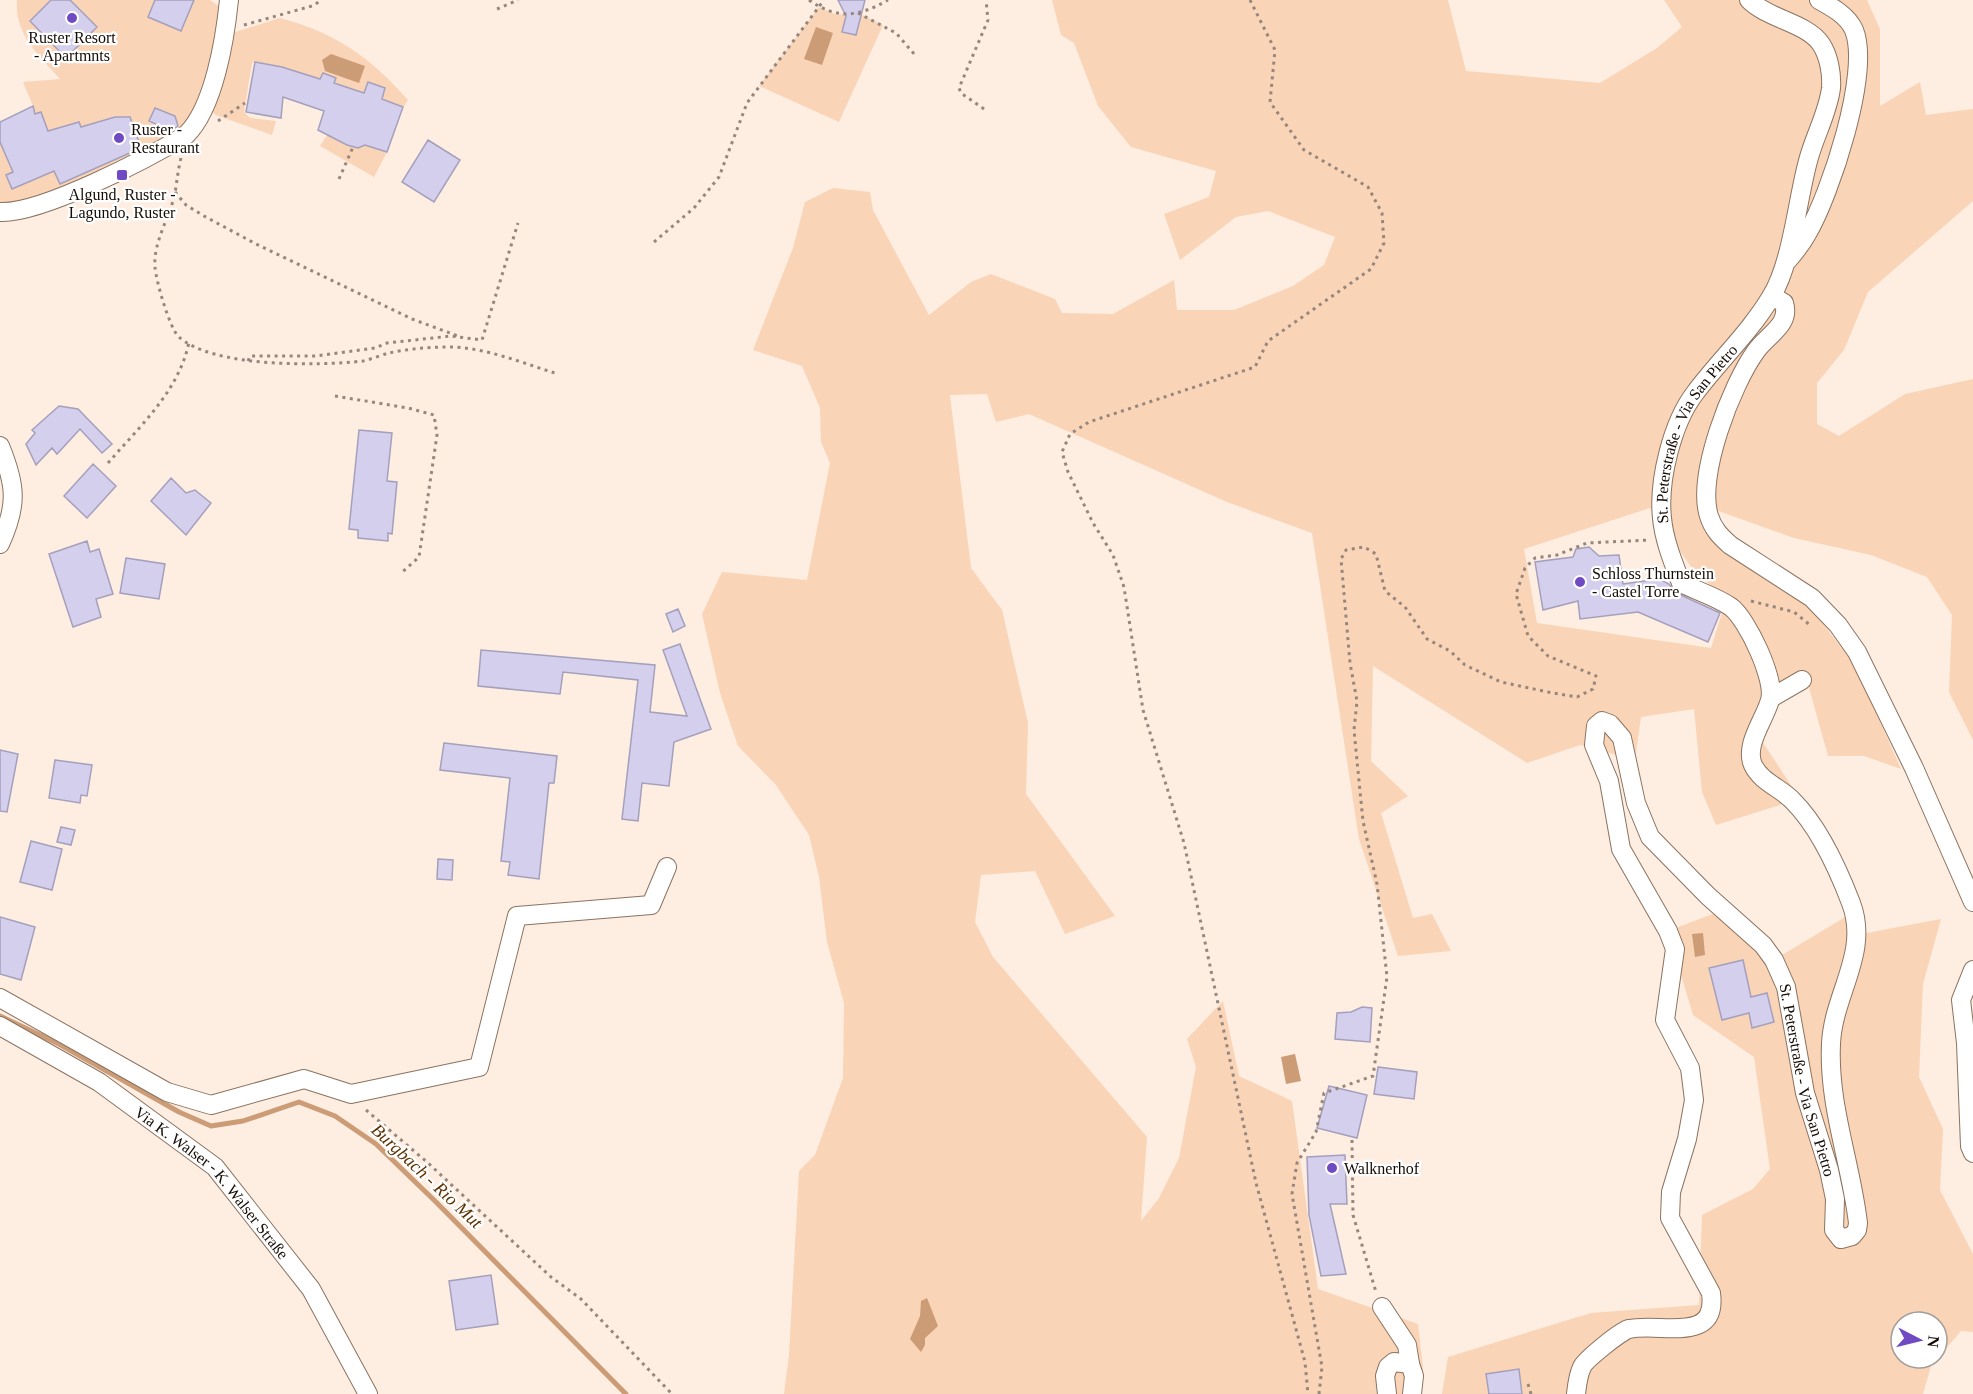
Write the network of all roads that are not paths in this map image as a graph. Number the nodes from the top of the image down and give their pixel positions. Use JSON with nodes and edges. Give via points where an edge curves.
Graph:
{"nodes":[{"id":1,"x":229,"y":0,"type":"edge"},
{"id":2,"x":1739,"y":0,"type":"edge"},
{"id":3,"x":1819,"y":0,"type":"edge"},
{"id":4,"x":1753,"y":4,"type":"edge"},
{"id":5,"x":0,"y":212,"type":"edge"},
{"id":6,"x":1782,"y":270,"type":"junction"},
{"id":7,"x":1772,"y":296,"type":"junction"},
{"id":8,"x":0,"y":446,"type":"edge"},
{"id":9,"x":0,"y":544,"type":"edge"},
{"id":10,"x":1802,"y":680,"type":"dead end"},
{"id":11,"x":1771,"y":698,"type":"junction"},
{"id":12,"x":667,"y":867,"type":"dead end"},
{"id":13,"x":1973,"y":902,"type":"edge"},
{"id":14,"x":1973,"y":970,"type":"edge"},
{"id":15,"x":0,"y":998,"type":"edge"},
{"id":16,"x":0,"y":1026,"type":"edge"},
{"id":17,"x":1973,"y":1153,"type":"edge"},
{"id":18,"x":1382,"y":1307,"type":"road end"},
{"id":19,"x":1410,"y":1364,"type":"junction"},
{"id":20,"x":368,"y":1394,"type":"edge"},
{"id":21,"x":1388,"y":1394,"type":"edge"},
{"id":22,"x":1412,"y":1394,"type":"edge"},
{"id":23,"x":1576,"y":1394,"type":"edge"}],
"edges":[{"from":1,"to":5,"type":"street","via":[[218,64],[201,116],[186,135],[63,195]]},
{"from":2,"to":4,"type":"street","name":"St. Peterstraße - Via San Pietro"},
{"from":3,"to":6,"type":"street","via":[[1836,9],[1853,28],[1858,50],[1857,86],[1826,193],[1807,235]]},
{"from":4,"to":6,"type":"street","name":"St. Peterstraße - Via San Pietro","via":[[1817,39],[1830,72],[1829,98],[1808,159]]},
{"from":6,"to":7,"type":"street","name":"St. Peterstraße - Via San Pietro"},
{"from":7,"to":11,"type":"street","name":"St. Peterstraße - Via San Pietro","via":[[1694,394],[1678,421],[1662,497],[1665,537],[1681,583],[1731,607],[1742,621],[1769,677]]},
{"from":7,"to":13,"type":"street","name":"St. Peterstraße - Via San Pietro","via":[[1784,303],[1784,321],[1756,351],[1718,433],[1707,483],[1708,513],[1719,535],[1730,545],[1823,608],[1857,652]]},
{"from":8,"to":9,"type":"street","via":[[14,490],[12,512]]},
{"from":10,"to":11,"type":"street"},
{"from":11,"to":23,"type":"street","name":"St. Peterstraße - Via San Pietro","via":[[1755,739],[1752,764],[1809,820],[1851,902],[1857,923],[1855,959],[1836,1011],[1831,1043],[1831,1084],[1857,1230],[1841,1239],[1834,1230],[1835,1199],[1829,1170],[1805,1093],[1786,987],[1774,960],[1650,837],[1636,803],[1622,738],[1602,721],[1596,726],[1594,745],[1609,781],[1621,849],[1676,949],[1665,1020],[1690,1068],[1695,1100],[1671,1192],[1670,1218],[1711,1293],[1713,1306],[1707,1318],[1688,1328],[1626,1329],[1582,1365]]},
{"from":12,"to":15,"type":"street","via":[[651,905],[517,916],[479,1067],[351,1094],[304,1079],[211,1105],[167,1092]]},
{"from":14,"to":17,"type":"street","via":[[1961,1000]]},
{"from":16,"to":20,"type":"street","name":"Via K. Walser - K. Walser Straße","via":[[99,1083],[215,1167],[310,1289]]},
{"from":18,"to":19,"type":"street","via":[[1407,1346]]},
{"from":19,"to":21,"type":"street","via":[[1394,1362],[1388,1367]]},
{"from":19,"to":22,"type":"street","via":[[1414,1377]]}]}
